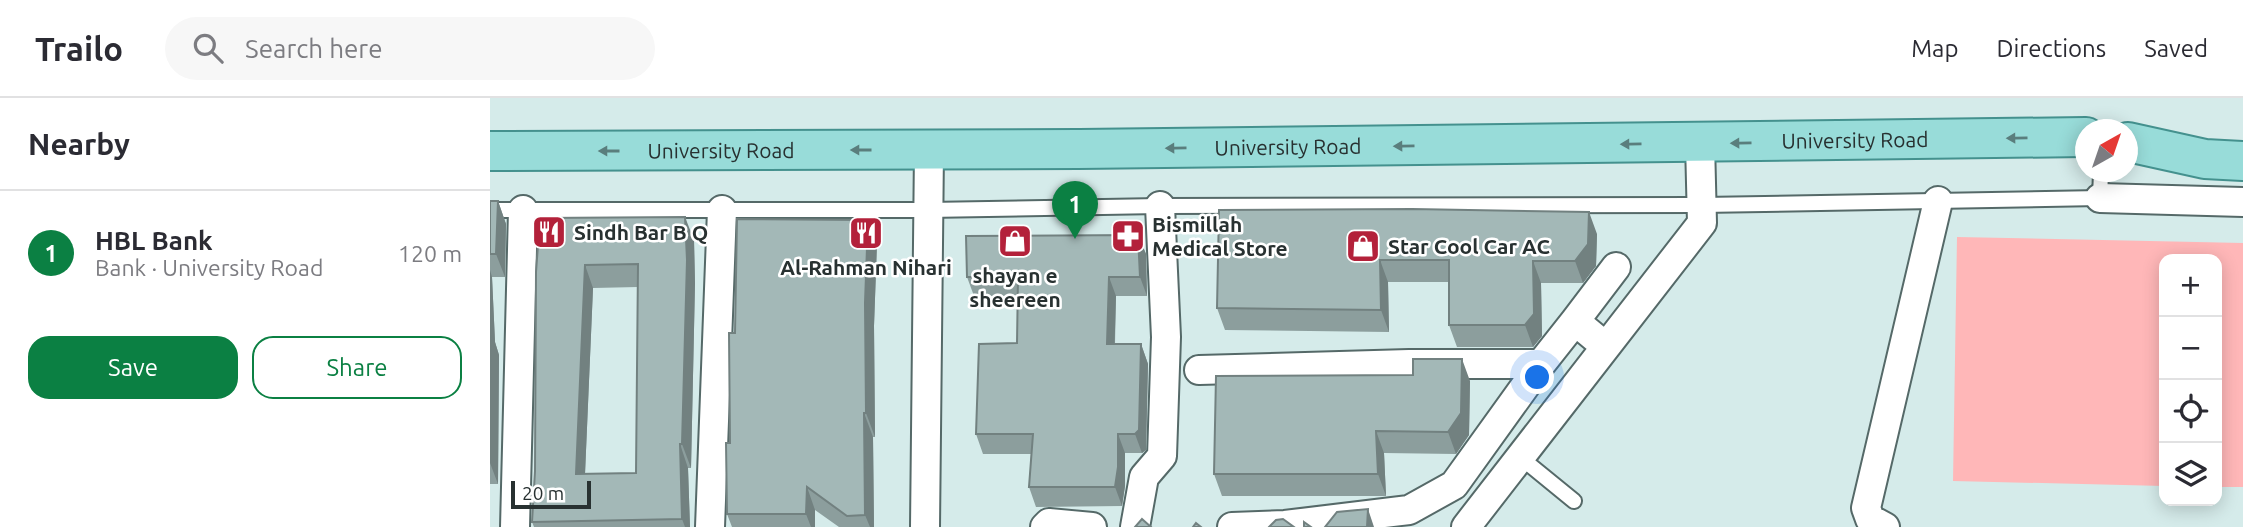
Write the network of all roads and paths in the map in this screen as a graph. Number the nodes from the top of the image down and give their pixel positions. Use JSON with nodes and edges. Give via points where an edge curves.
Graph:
{"nodes":[{"id":1,"x":2075,"y":137,"type":"edge"},
{"id":2,"x":2138,"y":137,"type":"edge"},
{"id":3,"x":2243,"y":138,"type":"edge"},
{"id":4,"x":1700,"y":143,"type":"junction"},
{"id":5,"x":2138,"y":144,"type":"edge"},
{"id":6,"x":929,"y":150,"type":"junction"},
{"id":7,"x":490,"y":151,"type":"edge"},
{"id":8,"x":2243,"y":161,"type":"edge"},
{"id":9,"x":2101,"y":185,"type":"edge"},
{"id":10,"x":1938,"y":201,"type":"junction"},
{"id":11,"x":2243,"y":202,"type":"edge"},
{"id":12,"x":1702,"y":205,"type":"junction"},
{"id":13,"x":1160,"y":206,"type":"junction"},
{"id":14,"x":490,"y":210,"type":"edge"},
{"id":15,"x":523,"y":210,"type":"junction"},
{"id":16,"x":722,"y":210,"type":"junction"},
{"id":17,"x":928,"y":210,"type":"junction"},
{"id":18,"x":1616,"y":267,"type":"dead end"},
{"id":19,"x":1575,"y":321,"type":"junction"},
{"id":20,"x":1605,"y":346,"type":"junction"},
{"id":21,"x":1541,"y":364,"type":"junction"},
{"id":22,"x":1199,"y":370,"type":"dead end"},
{"id":23,"x":1520,"y":457,"type":"junction"},
{"id":24,"x":1574,"y":500,"type":"dead end"},
{"id":25,"x":1283,"y":526,"type":"edge"},
{"id":26,"x":516,"y":527,"type":"edge"},
{"id":27,"x":710,"y":527,"type":"edge"},
{"id":28,"x":925,"y":527,"type":"edge"},
{"id":29,"x":1045,"y":527,"type":"edge"},
{"id":30,"x":1092,"y":527,"type":"edge"},
{"id":31,"x":1135,"y":527,"type":"edge"},
{"id":32,"x":1232,"y":527,"type":"edge"},
{"id":33,"x":1466,"y":527,"type":"edge"},
{"id":34,"x":1885,"y":527,"type":"edge"}],
"edges":[{"from":1,"to":4,"type":"main road","name":"University Road","one_way":true},
{"from":2,"to":3,"type":"main road"},
{"from":4,"to":6,"type":"main road","name":"University Road","one_way":true},
{"from":4,"to":12,"type":"street"},
{"from":5,"to":8,"type":"main road","via":[[2205,159]]},
{"from":6,"to":7,"type":"main road","name":"University Road","one_way":true},
{"from":6,"to":17,"type":"street"},
{"from":9,"to":10,"type":"lane"},
{"from":9,"to":11,"type":"street"},
{"from":10,"to":12,"type":"lane"},
{"from":10,"to":34,"type":"street","via":[[1866,508],[1870,519]]},
{"from":12,"to":13,"type":"lane"},
{"from":12,"to":20,"type":"street","via":[[1702,223]]},
{"from":13,"to":17,"type":"lane"},
{"from":13,"to":31,"type":"street","via":[[1166,337],[1162,456],[1144,477]]},
{"from":14,"to":15,"type":"lane"},
{"from":15,"to":16,"type":"lane"},
{"from":15,"to":26,"type":"street"},
{"from":16,"to":17,"type":"lane"},
{"from":16,"to":27,"type":"street"},
{"from":17,"to":28,"type":"street"},
{"from":18,"to":19,"type":"street"},
{"from":19,"to":20,"type":"street"},
{"from":19,"to":21,"type":"street"},
{"from":20,"to":23,"type":"street"},
{"from":21,"to":22,"type":"street"},
{"from":21,"to":25,"type":"street","via":[[1454,485],[1409,509]]},
{"from":23,"to":24,"type":"lane"},
{"from":23,"to":33,"type":"street"},
{"from":25,"to":32,"type":"street"},
{"from":29,"to":30,"type":"street","via":[[1049,523]]}]}
